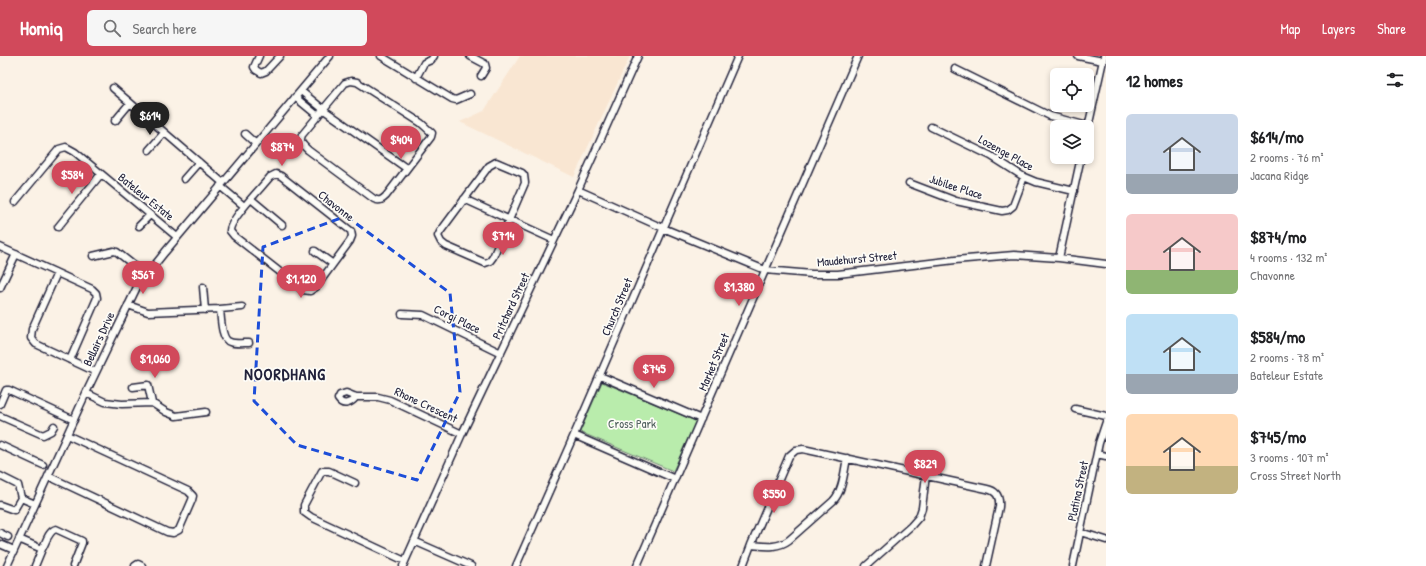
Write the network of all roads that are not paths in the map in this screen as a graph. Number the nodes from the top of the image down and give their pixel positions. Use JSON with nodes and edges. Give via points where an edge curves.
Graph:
{"nodes":[{"id":1,"x":259,"y":56,"type":"edge"},
{"id":2,"x":280,"y":56,"type":"edge"},
{"id":3,"x":330,"y":56,"type":"edge"},
{"id":4,"x":381,"y":56,"type":"edge"},
{"id":5,"x":434,"y":56,"type":"edge"},
{"id":6,"x":470,"y":56,"type":"edge"},
{"id":7,"x":638,"y":56,"type":"edge"},
{"id":8,"x":738,"y":56,"type":"edge"},
{"id":9,"x":858,"y":56,"type":"edge"},
{"id":10,"x":1078,"y":56,"type":"edge"},
{"id":11,"x":1103,"y":58,"type":"edge"},
{"id":12,"x":955,"y":69,"type":"dead end"},
{"id":13,"x":481,"y":76,"type":"dead end"},
{"id":14,"x":416,"y":78,"type":"junction"},
{"id":15,"x":113,"y":88,"type":"dead end"},
{"id":16,"x":301,"y":91,"type":"junction"},
{"id":17,"x":470,"y":94,"type":"dead end"},
{"id":18,"x":296,"y":97,"type":"junction"},
{"id":19,"x":130,"y":103,"type":"junction"},
{"id":20,"x":324,"y":110,"type":"junction"},
{"id":21,"x":318,"y":116,"type":"junction"},
{"id":22,"x":1062,"y":120,"type":"edge"},
{"id":23,"x":1090,"y":120,"type":"edge"},
{"id":24,"x":115,"y":121,"type":"dead end"},
{"id":25,"x":931,"y":126,"type":"dead end"},
{"id":26,"x":164,"y":133,"type":"junction"},
{"id":27,"x":245,"y":134,"type":"dead end"},
{"id":28,"x":256,"y":144,"type":"junction"},
{"id":29,"x":149,"y":150,"type":"dead end"},
{"id":30,"x":199,"y":162,"type":"junction"},
{"id":31,"x":1080,"y":164,"type":"edge"},
{"id":32,"x":406,"y":168,"type":"junction"},
{"id":33,"x":101,"y":174,"type":"junction"},
{"id":34,"x":1024,"y":177,"type":"junction"},
{"id":35,"x":184,"y":179,"type":"dead end"},
{"id":36,"x":909,"y":183,"type":"dead end"},
{"id":37,"x":222,"y":185,"type":"junction"},
{"id":38,"x":578,"y":190,"type":"junction"},
{"id":39,"x":1074,"y":191,"type":"junction"},
{"id":40,"x":251,"y":199,"type":"junction"},
{"id":41,"x":464,"y":199,"type":"junction"},
{"id":42,"x":15,"y":202,"type":"dead end"},
{"id":43,"x":244,"y":206,"type":"junction"},
{"id":44,"x":150,"y":214,"type":"junction"},
{"id":45,"x":509,"y":220,"type":"junction"},
{"id":46,"x":282,"y":225,"type":"dead end"},
{"id":47,"x":58,"y":226,"type":"dead end"},
{"id":48,"x":139,"y":226,"type":"dead end"},
{"id":49,"x":663,"y":228,"type":"junction"},
{"id":50,"x":177,"y":237,"type":"junction"},
{"id":51,"x":554,"y":240,"type":"junction"},
{"id":52,"x":0,"y":247,"type":"edge"},
{"id":53,"x":315,"y":251,"type":"dead end"},
{"id":54,"x":16,"y":254,"type":"junction"},
{"id":55,"x":93,"y":256,"type":"dead end"},
{"id":56,"x":1059,"y":258,"type":"junction"},
{"id":57,"x":333,"y":264,"type":"junction"},
{"id":58,"x":1106,"y":264,"type":"edge"},
{"id":59,"x":765,"y":270,"type":"junction"},
{"id":60,"x":58,"y":273,"type":"junction"},
{"id":61,"x":146,"y":275,"type":"junction"},
{"id":62,"x":202,"y":287,"type":"dead end"},
{"id":63,"x":0,"y":288,"type":"edge"},
{"id":64,"x":128,"y":305,"type":"junction"},
{"id":65,"x":242,"y":306,"type":"dead end"},
{"id":66,"x":220,"y":309,"type":"junction"},
{"id":67,"x":205,"y":310,"type":"junction"},
{"id":68,"x":402,"y":314,"type":"dead end"},
{"id":69,"x":249,"y":343,"type":"dead end"},
{"id":70,"x":501,"y":353,"type":"junction"},
{"id":71,"x":70,"y":360,"type":"junction"},
{"id":72,"x":96,"y":372,"type":"junction"},
{"id":73,"x":600,"y":376,"type":"junction"},
{"id":74,"x":133,"y":387,"type":"dead end"},
{"id":75,"x":86,"y":394,"type":"junction"},
{"id":76,"x":356,"y":397,"type":"dead end"},
{"id":77,"x":152,"y":403,"type":"junction"},
{"id":78,"x":0,"y":404,"type":"edge"},
{"id":79,"x":1075,"y":409,"type":"dead end"},
{"id":80,"x":206,"y":412,"type":"dead end"},
{"id":81,"x":0,"y":416,"type":"edge"},
{"id":82,"x":1106,"y":416,"type":"edge"},
{"id":83,"x":701,"y":418,"type":"junction"},
{"id":84,"x":74,"y":420,"type":"junction"},
{"id":85,"x":1106,"y":422,"type":"edge"},
{"id":86,"x":54,"y":426,"type":"dead end"},
{"id":87,"x":462,"y":434,"type":"junction"},
{"id":88,"x":67,"y":435,"type":"junction"},
{"id":89,"x":574,"y":435,"type":"junction"},
{"id":90,"x":0,"y":445,"type":"edge"},
{"id":91,"x":1097,"y":454,"type":"junction"},
{"id":92,"x":1106,"y":456,"type":"edge"},
{"id":93,"x":847,"y":458,"type":"junction"},
{"id":94,"x":43,"y":465,"type":"dead end"},
{"id":95,"x":0,"y":476,"type":"edge"},
{"id":96,"x":48,"y":476,"type":"junction"},
{"id":97,"x":926,"y":476,"type":"junction"},
{"id":98,"x":676,"y":479,"type":"junction"},
{"id":99,"x":355,"y":483,"type":"dead end"},
{"id":100,"x":21,"y":498,"type":"junction"},
{"id":101,"x":35,"y":504,"type":"junction"},
{"id":102,"x":0,"y":506,"type":"edge"},
{"id":103,"x":1080,"y":532,"type":"junction"},
{"id":104,"x":0,"y":533,"type":"edge"},
{"id":105,"x":8,"y":536,"type":"dead end"},
{"id":106,"x":19,"y":539,"type":"junction"},
{"id":107,"x":1106,"y":540,"type":"edge"},
{"id":108,"x":414,"y":541,"type":"junction"},
{"id":109,"x":0,"y":544,"type":"edge"},
{"id":110,"x":751,"y":545,"type":"junction"},
{"id":111,"x":42,"y":549,"type":"junction"},
{"id":112,"x":14,"y":550,"type":"junction"},
{"id":113,"x":404,"y":564,"type":"edge"},
{"id":114,"x":7,"y":566,"type":"edge"},
{"id":115,"x":35,"y":566,"type":"edge"},
{"id":116,"x":73,"y":566,"type":"edge"},
{"id":117,"x":134,"y":566,"type":"edge"},
{"id":118,"x":142,"y":566,"type":"edge"},
{"id":119,"x":471,"y":566,"type":"edge"},
{"id":120,"x":516,"y":566,"type":"edge"},
{"id":121,"x":637,"y":566,"type":"edge"},
{"id":122,"x":743,"y":566,"type":"edge"},
{"id":123,"x":866,"y":566,"type":"edge"},
{"id":124,"x":986,"y":566,"type":"edge"},
{"id":125,"x":1072,"y":566,"type":"edge"}],
"edges":[{"from":1,"to":2,"type":"street","via":[[254,67],[261,73]]},
{"from":3,"to":16,"type":"street","name":"Bellairs Drive"},
{"from":4,"to":14,"type":"street"},
{"from":5,"to":14,"type":"street","via":[[424,63]]},
{"from":6,"to":13,"type":"street","via":[[485,64],[486,68]]},
{"from":7,"to":38,"type":"street","name":"Pritchard Street"},
{"from":8,"to":49,"type":"street","name":"Church Street"},
{"from":9,"to":59,"type":"street","name":"Market Street"},
{"from":10,"to":11,"type":"street"},
{"from":11,"to":23,"type":"street"},
{"from":12,"to":22,"type":"street"},
{"from":14,"to":17,"type":"street","via":[[454,100]]},
{"from":15,"to":19,"type":"street"},
{"from":16,"to":18,"type":"street","name":"Bellairs Drive"},
{"from":16,"to":20,"type":"street"},
{"from":18,"to":21,"type":"street"},
{"from":18,"to":28,"type":"street","name":"Bellairs Drive"},
{"from":19,"to":24,"type":"street"},
{"from":19,"to":26,"type":"street"},
{"from":20,"to":21,"type":"street"},
{"from":20,"to":32,"type":"street"},
{"from":20,"to":32,"type":"street","via":[[346,83],[354,81],[421,123],[431,131],[431,137]]},
{"from":21,"to":32,"type":"street","via":[[302,135],[301,142],[308,150],[377,200],[386,196]]},
{"from":25,"to":34,"type":"street","name":"Lozenge Place","via":[[991,156]]},
{"from":26,"to":29,"type":"street"},
{"from":26,"to":30,"type":"street"},
{"from":27,"to":28,"type":"street"},
{"from":28,"to":37,"type":"street","name":"Bellairs Drive"},
{"from":30,"to":35,"type":"street"},
{"from":30,"to":37,"type":"street"},
{"from":31,"to":39,"type":"street"},
{"from":33,"to":42,"type":"street","name":"Bateleur Estate","via":[[76,152],[62,147]]},
{"from":33,"to":44,"type":"street","name":"Bateleur Estate"},
{"from":33,"to":47,"type":"street","name":"Bateleur Estate"},
{"from":34,"to":36,"type":"street","name":"Jubilee Place","via":[[1012,206],[1002,211],[956,201]]},
{"from":34,"to":39,"type":"street","name":"Lozenge Place"},
{"from":37,"to":43,"type":"street"},
{"from":37,"to":50,"type":"street","name":"Bellairs Drive"},
{"from":38,"to":49,"type":"street","name":"Maudehurst Street"},
{"from":38,"to":51,"type":"street","name":"Pritchard Street"},
{"from":39,"to":56,"type":"street"},
{"from":40,"to":43,"type":"street","name":"Chavonne"},
{"from":40,"to":46,"type":"street"},
{"from":40,"to":57,"type":"street","name":"Chavonne","via":[[270,177],[278,175],[349,229],[351,239]]},
{"from":41,"to":45,"type":"street"},
{"from":41,"to":45,"type":"street","via":[[494,163],[522,173],[525,183]]},
{"from":41,"to":45,"type":"street","via":[[438,238],[442,244],[482,263],[491,260]]},
{"from":43,"to":57,"type":"street","name":"Chavonne","via":[[231,223],[229,229],[232,234],[303,290],[314,289]]},
{"from":44,"to":48,"type":"street"},
{"from":44,"to":50,"type":"street","name":"Bateleur Estate"},
{"from":45,"to":51,"type":"street"},
{"from":49,"to":59,"type":"street","name":"Maudehurst Street"},
{"from":49,"to":73,"type":"street","name":"Church Street"},
{"from":50,"to":61,"type":"street","name":"Bellairs Drive"},
{"from":51,"to":70,"type":"street","name":"Pritchard Street"},
{"from":52,"to":54,"type":"street"},
{"from":53,"to":57,"type":"street"},
{"from":54,"to":60,"type":"street"},
{"from":54,"to":63,"type":"street"},
{"from":55,"to":61,"type":"street","via":[[117,252]]},
{"from":56,"to":58,"type":"street","name":"Maudehurst Street"},
{"from":56,"to":59,"type":"street","name":"Maudehurst Street","via":[[999,256],[838,274]]},
{"from":59,"to":83,"type":"street","name":"Market Street"},
{"from":60,"to":71,"type":"street","via":[[92,289],[97,296]]},
{"from":60,"to":71,"type":"street","via":[[30,336],[36,344]]},
{"from":61,"to":64,"type":"street","name":"Bellairs Drive"},
{"from":62,"to":67,"type":"street"},
{"from":64,"to":67,"type":"street","via":[[148,312]]},
{"from":64,"to":72,"type":"street","name":"Bellairs Drive"},
{"from":65,"to":66,"type":"street"},
{"from":66,"to":67,"type":"street"},
{"from":66,"to":69,"type":"street","via":[[226,340]]},
{"from":68,"to":70,"type":"street","name":"Corgi Place","via":[[423,315]]},
{"from":70,"to":87,"type":"street","name":"Pritchard Street"},
{"from":71,"to":72,"type":"street"},
{"from":72,"to":75,"type":"street","name":"Bellairs Drive"},
{"from":73,"to":83,"type":"street"},
{"from":73,"to":89,"type":"street","name":"Church Street"},
{"from":74,"to":77,"type":"street","via":[[151,384]]},
{"from":75,"to":77,"type":"street","via":[[105,402]]},
{"from":75,"to":84,"type":"street","name":"Bellairs Drive"},
{"from":76,"to":87,"type":"street","name":"Rhone Crescent","via":[[390,400]]},
{"from":77,"to":80,"type":"street","via":[[176,416]]},
{"from":78,"to":84,"type":"street","via":[[6,390],[9,390]]},
{"from":79,"to":82,"type":"street"},
{"from":81,"to":86,"type":"street","via":[[43,435]]},
{"from":83,"to":98,"type":"street","name":"Market Street"},
{"from":84,"to":88,"type":"street","name":"Bellairs Drive"},
{"from":85,"to":91,"type":"street","name":"Platina Street"},
{"from":87,"to":108,"type":"street","name":"Pritchard Street"},
{"from":88,"to":96,"type":"street","name":"Bellairs Drive"},
{"from":88,"to":96,"type":"street","via":[[188,491],[193,498],[179,530],[167,532]]},
{"from":89,"to":98,"type":"street"},
{"from":89,"to":120,"type":"street","name":"Church Street"},
{"from":90,"to":94,"type":"street"},
{"from":91,"to":92,"type":"street"},
{"from":91,"to":103,"type":"street","name":"Platina Street"},
{"from":93,"to":97,"type":"street"},
{"from":93,"to":110,"type":"street","via":[[839,490],[833,501],[782,544]]},
{"from":93,"to":110,"type":"street","via":[[803,449],[796,450],[789,456]]},
{"from":95,"to":100,"type":"street","via":[[18,484]]},
{"from":96,"to":101,"type":"street","name":"Bellairs Drive"},
{"from":97,"to":123,"type":"street","via":[[919,517]]},
{"from":97,"to":124,"type":"street","via":[[990,490],[998,496],[999,507]]},
{"from":98,"to":121,"type":"street","name":"Market Street"},
{"from":99,"to":113,"type":"street","via":[[330,471],[322,471],[304,506],[304,512]]},
{"from":100,"to":101,"type":"street"},
{"from":100,"to":102,"type":"street","via":[[14,510]]},
{"from":101,"to":106,"type":"street","name":"Bellairs Drive"},
{"from":103,"to":107,"type":"street"},
{"from":103,"to":125,"type":"street","name":"Platina Street"},
{"from":104,"to":105,"type":"street"},
{"from":106,"to":111,"type":"street"},
{"from":106,"to":112,"type":"street","name":"Bellairs Drive"},
{"from":108,"to":113,"type":"street","name":"Pritchard Street"},
{"from":108,"to":119,"type":"street"},
{"from":109,"to":112,"type":"street"},
{"from":110,"to":122,"type":"street"},
{"from":111,"to":115,"type":"street"},
{"from":111,"to":116,"type":"street","via":[[54,529],[82,541]]},
{"from":112,"to":114,"type":"street","name":"Bellairs Drive"},
{"from":117,"to":118,"type":"street"}]}
